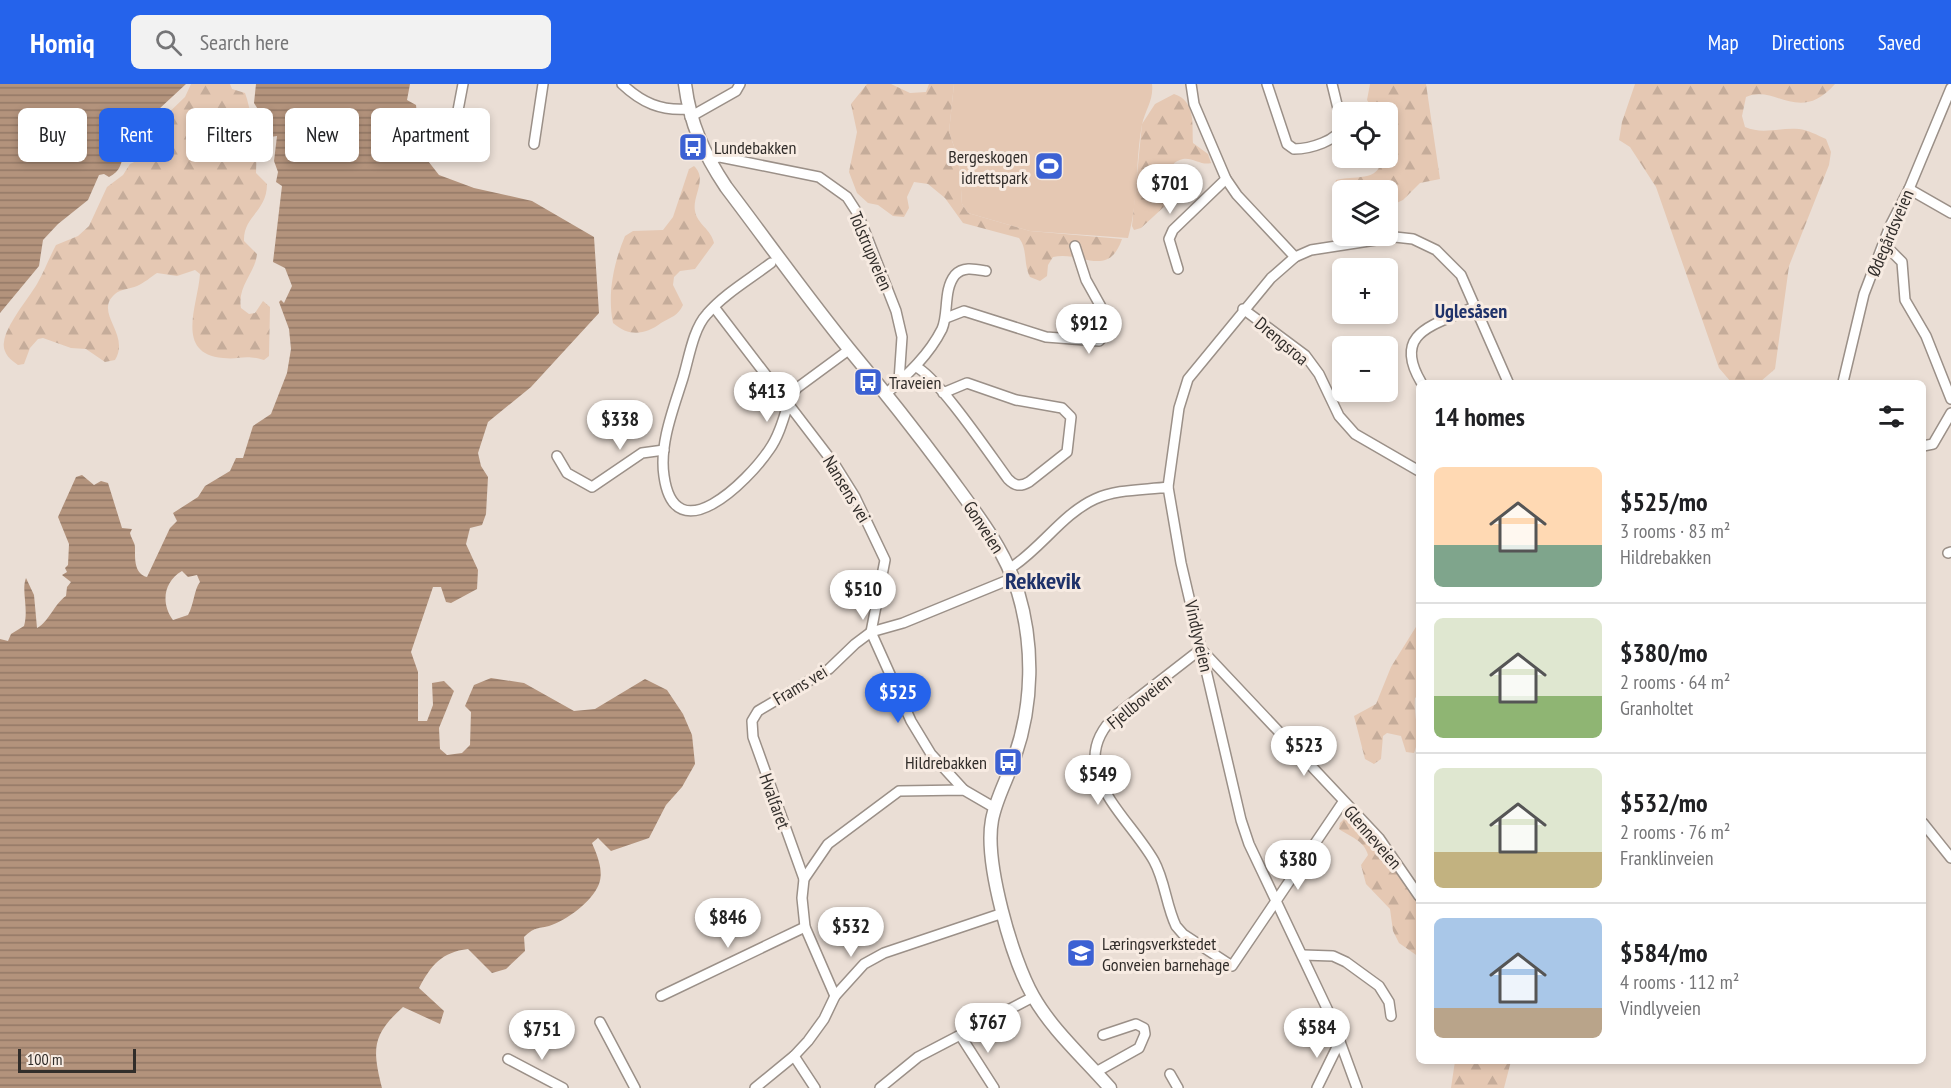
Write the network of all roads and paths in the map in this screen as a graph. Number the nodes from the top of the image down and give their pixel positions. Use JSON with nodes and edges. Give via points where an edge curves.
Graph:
{"nodes":[{"id":1,"x":463,"y":84,"type":"edge"},
{"id":2,"x":543,"y":84,"type":"edge"},
{"id":3,"x":622,"y":84,"type":"edge"},
{"id":4,"x":685,"y":84,"type":"edge"},
{"id":5,"x":740,"y":84,"type":"edge"},
{"id":6,"x":1191,"y":84,"type":"edge"},
{"id":7,"x":1267,"y":84,"type":"edge"},
{"id":8,"x":1332,"y":84,"type":"edge"},
{"id":9,"x":1951,"y":88,"type":"edge"},
{"id":10,"x":458,"y":108,"type":"edge"},
{"id":11,"x":689,"y":113,"type":"junction"},
{"id":12,"x":534,"y":144,"type":"dead end"},
{"id":13,"x":708,"y":159,"type":"junction"},
{"id":14,"x":1226,"y":179,"type":"junction"},
{"id":15,"x":1909,"y":189,"type":"junction"},
{"id":16,"x":1951,"y":213,"type":"edge"},
{"id":17,"x":1884,"y":244,"type":"junction"},
{"id":18,"x":1075,"y":246,"type":"dead end"},
{"id":19,"x":1295,"y":257,"type":"junction"},
{"id":20,"x":771,"y":263,"type":"dead end"},
{"id":21,"x":1178,"y":269,"type":"dead end"},
{"id":22,"x":986,"y":271,"type":"dead end"},
{"id":23,"x":714,"y":307,"type":"junction"},
{"id":24,"x":1474,"y":308,"type":"junction"},
{"id":25,"x":1244,"y":309,"type":"junction"},
{"id":26,"x":946,"y":318,"type":"junction"},
{"id":27,"x":850,"y":349,"type":"junction"},
{"id":28,"x":916,"y":367,"type":"junction"},
{"id":29,"x":1420,"y":380,"type":"edge"},
{"id":30,"x":1507,"y":380,"type":"edge"},
{"id":31,"x":1843,"y":380,"type":"edge"},
{"id":32,"x":899,"y":381,"type":"junction"},
{"id":33,"x":887,"y":393,"type":"junction"},
{"id":34,"x":943,"y":393,"type":"junction"},
{"id":35,"x":1951,"y":399,"type":"edge"},
{"id":36,"x":788,"y":404,"type":"junction"},
{"id":37,"x":1951,"y":413,"type":"edge"},
{"id":38,"x":1926,"y":445,"type":"edge"},
{"id":39,"x":664,"y":450,"type":"junction"},
{"id":40,"x":557,"y":456,"type":"dead end"},
{"id":41,"x":1416,"y":469,"type":"edge"},
{"id":42,"x":1168,"y":487,"type":"junction"},
{"id":43,"x":1011,"y":573,"type":"junction"},
{"id":44,"x":871,"y":632,"type":"junction"},
{"id":45,"x":1201,"y":649,"type":"junction"},
{"id":46,"x":752,"y":721,"type":"joint"},
{"id":47,"x":964,"y":790,"type":"junction"},
{"id":48,"x":1343,"y":802,"type":"junction"},
{"id":49,"x":995,"y":808,"type":"junction"},
{"id":50,"x":1926,"y":827,"type":"edge"},
{"id":51,"x":1951,"y":858,"type":"edge"},
{"id":52,"x":804,"y":879,"type":"junction"},
{"id":53,"x":1416,"y":892,"type":"edge"},
{"id":54,"x":1277,"y":898,"type":"junction"},
{"id":55,"x":1004,"y":913,"type":"junction"},
{"id":56,"x":805,"y":927,"type":"junction"},
{"id":57,"x":1303,"y":955,"type":"junction"},
{"id":58,"x":662,"y":996,"type":"dead end"},
{"id":59,"x":835,"y":996,"type":"junction"},
{"id":60,"x":1033,"y":997,"type":"junction"},
{"id":61,"x":1391,"y":1016,"type":"dead end"},
{"id":62,"x":600,"y":1022,"type":"dead end"},
{"id":63,"x":960,"y":1035,"type":"junction"},
{"id":64,"x":1103,"y":1035,"type":"dead end"},
{"id":65,"x":1340,"y":1041,"type":"junction"},
{"id":66,"x":794,"y":1056,"type":"junction"},
{"id":67,"x":508,"y":1059,"type":"dead end"},
{"id":68,"x":1096,"y":1072,"type":"junction"},
{"id":69,"x":1170,"y":1074,"type":"dead end"},
{"id":70,"x":563,"y":1088,"type":"edge"},
{"id":71,"x":635,"y":1088,"type":"edge"},
{"id":72,"x":755,"y":1088,"type":"edge"},
{"id":73,"x":815,"y":1088,"type":"edge"},
{"id":74,"x":880,"y":1088,"type":"edge"},
{"id":75,"x":994,"y":1088,"type":"edge"},
{"id":76,"x":1110,"y":1088,"type":"edge"},
{"id":77,"x":1178,"y":1088,"type":"edge"},
{"id":78,"x":1317,"y":1088,"type":"edge"},
{"id":79,"x":1356,"y":1088,"type":"edge"}],
"edges":[{"from":1,"to":10,"type":"street"},
{"from":2,"to":12,"type":"street"},
{"from":3,"to":11,"type":"street","via":[[654,106]]},
{"from":4,"to":11,"type":"street","name":"Gonveien"},
{"from":5,"to":11,"type":"street","via":[[736,91]]},
{"from":6,"to":14,"type":"street","via":[[1194,104]]},
{"from":7,"to":8,"type":"street","via":[[1287,144],[1294,149],[1333,138],[1341,130]]},
{"from":9,"to":15,"type":"street","name":"Ødegårdsveien"},
{"from":11,"to":13,"type":"street","name":"Gonveien"},
{"from":13,"to":27,"type":"street","name":"Gonveien"},
{"from":13,"to":32,"type":"street","name":"Tolstrupveien","via":[[720,157],[819,177],[847,197],[858,214],[896,311],[902,337]]},
{"from":14,"to":19,"type":"street"},
{"from":14,"to":21,"type":"street","via":[[1173,230],[1169,239]]},
{"from":15,"to":16,"type":"street"},
{"from":15,"to":17,"type":"street","name":"Ødegårdsveien"},
{"from":17,"to":31,"type":"street","name":"Ødegårdsveien","via":[[1864,294]]},
{"from":17,"to":35,"type":"street","via":[[1902,262],[1905,300],[1926,336]]},
{"from":18,"to":26,"type":"street","via":[[1086,280],[1110,323],[1109,331],[1099,341],[1046,337],[964,311]]},
{"from":19,"to":24,"type":"street","name":"Drengsroa","via":[[1383,237],[1413,239],[1453,264],[1469,290]]},
{"from":19,"to":25,"type":"street","name":"Drengsroa","via":[[1270,278]]},
{"from":20,"to":23,"type":"street"},
{"from":22,"to":26,"type":"street","via":[[973,268],[956,274],[951,282]]},
{"from":23,"to":36,"type":"street","name":"Nansens vei"},
{"from":23,"to":39,"type":"street","via":[[699,325]]},
{"from":24,"to":29,"type":"street","via":[[1425,330],[1413,340],[1410,359]]},
{"from":24,"to":30,"type":"street","name":"Drengsroa"},
{"from":25,"to":41,"type":"street","name":"Drengsroa","via":[[1305,355],[1339,416],[1355,434]]},
{"from":25,"to":42,"type":"street","name":"Drengsroa","via":[[1188,379],[1179,408]]},
{"from":26,"to":28,"type":"street"},
{"from":27,"to":33,"type":"street","name":"Gonveien"},
{"from":27,"to":36,"type":"street","via":[[797,388]]},
{"from":28,"to":32,"type":"street"},
{"from":28,"to":34,"type":"street","via":[[929,375]]},
{"from":32,"to":33,"type":"street"},
{"from":33,"to":43,"type":"street","name":"Gonveien","via":[[986,526]]},
{"from":34,"to":34,"type":"street","via":[[1013,484],[1023,486],[1067,452],[1071,417],[1062,408],[1016,400],[967,383]]},
{"from":36,"to":39,"type":"street","via":[[771,449],[723,499],[697,510],[678,506],[669,495],[663,475]]},
{"from":36,"to":44,"type":"street","name":"Nansens vei","via":[[850,489],[885,560]]},
{"from":37,"to":38,"type":"street","via":[[1933,444]]},
{"from":39,"to":40,"type":"street","via":[[639,455],[592,487],[567,473]]},
{"from":42,"to":43,"type":"street","via":[[1096,498]]},
{"from":42,"to":45,"type":"street","name":"Vindlyveien"},
{"from":43,"to":44,"type":"street","name":"Frams vei","via":[[903,623]]},
{"from":43,"to":49,"type":"street","name":"Gonveien","via":[[1028,639],[1028,697],[1016,755]]},
{"from":44,"to":46,"type":"street","name":"Frams vei","via":[[829,669],[758,711]]},
{"from":44,"to":47,"type":"street","via":[[911,721],[931,754]]},
{"from":45,"to":48,"type":"street","name":"Glenneveien"},
{"from":45,"to":54,"type":"street","name":"Vindlyveien","via":[[1241,820]]},
{"from":45,"to":54,"type":"street","name":"Fjellboveien","via":[[1105,725],[1096,746],[1097,776],[1154,861],[1176,926],[1183,934],[1232,966]]},
{"from":46,"to":52,"type":"street","name":"Hvalfaret","via":[[759,756]]},
{"from":47,"to":49,"type":"street"},
{"from":47,"to":52,"type":"street","via":[[898,791],[828,844]]},
{"from":48,"to":53,"type":"street","name":"Glenneveien","via":[[1378,838]]},
{"from":48,"to":54,"type":"street"},
{"from":49,"to":55,"type":"street","name":"Gonveien","via":[[990,849]]},
{"from":50,"to":51,"type":"street"},
{"from":52,"to":56,"type":"street"},
{"from":54,"to":57,"type":"street","name":"Vindlyveien"},
{"from":55,"to":59,"type":"street","via":[[874,958],[856,971]]},
{"from":55,"to":60,"type":"street","name":"Gonveien"},
{"from":56,"to":58,"type":"street"},
{"from":56,"to":59,"type":"street"},
{"from":57,"to":61,"type":"street","via":[[1333,956],[1346,962],[1379,986],[1389,1002]]},
{"from":57,"to":65,"type":"street","name":"Vindlyveien"},
{"from":59,"to":66,"type":"street","via":[[825,1019]]},
{"from":60,"to":63,"type":"street"},
{"from":60,"to":68,"type":"street","name":"Gonveien"},
{"from":62,"to":71,"type":"street"},
{"from":63,"to":74,"type":"street","via":[[918,1057]]},
{"from":63,"to":75,"type":"street"},
{"from":64,"to":68,"type":"street","via":[[1136,1024],[1144,1028],[1145,1039],[1139,1048]]},
{"from":65,"to":78,"type":"street"},
{"from":65,"to":79,"type":"street","name":"Vindlyveien"},
{"from":66,"to":72,"type":"street"},
{"from":66,"to":73,"type":"street"},
{"from":67,"to":70,"type":"street"},
{"from":68,"to":76,"type":"street","name":"Gonveien"},
{"from":69,"to":77,"type":"street"}]}
